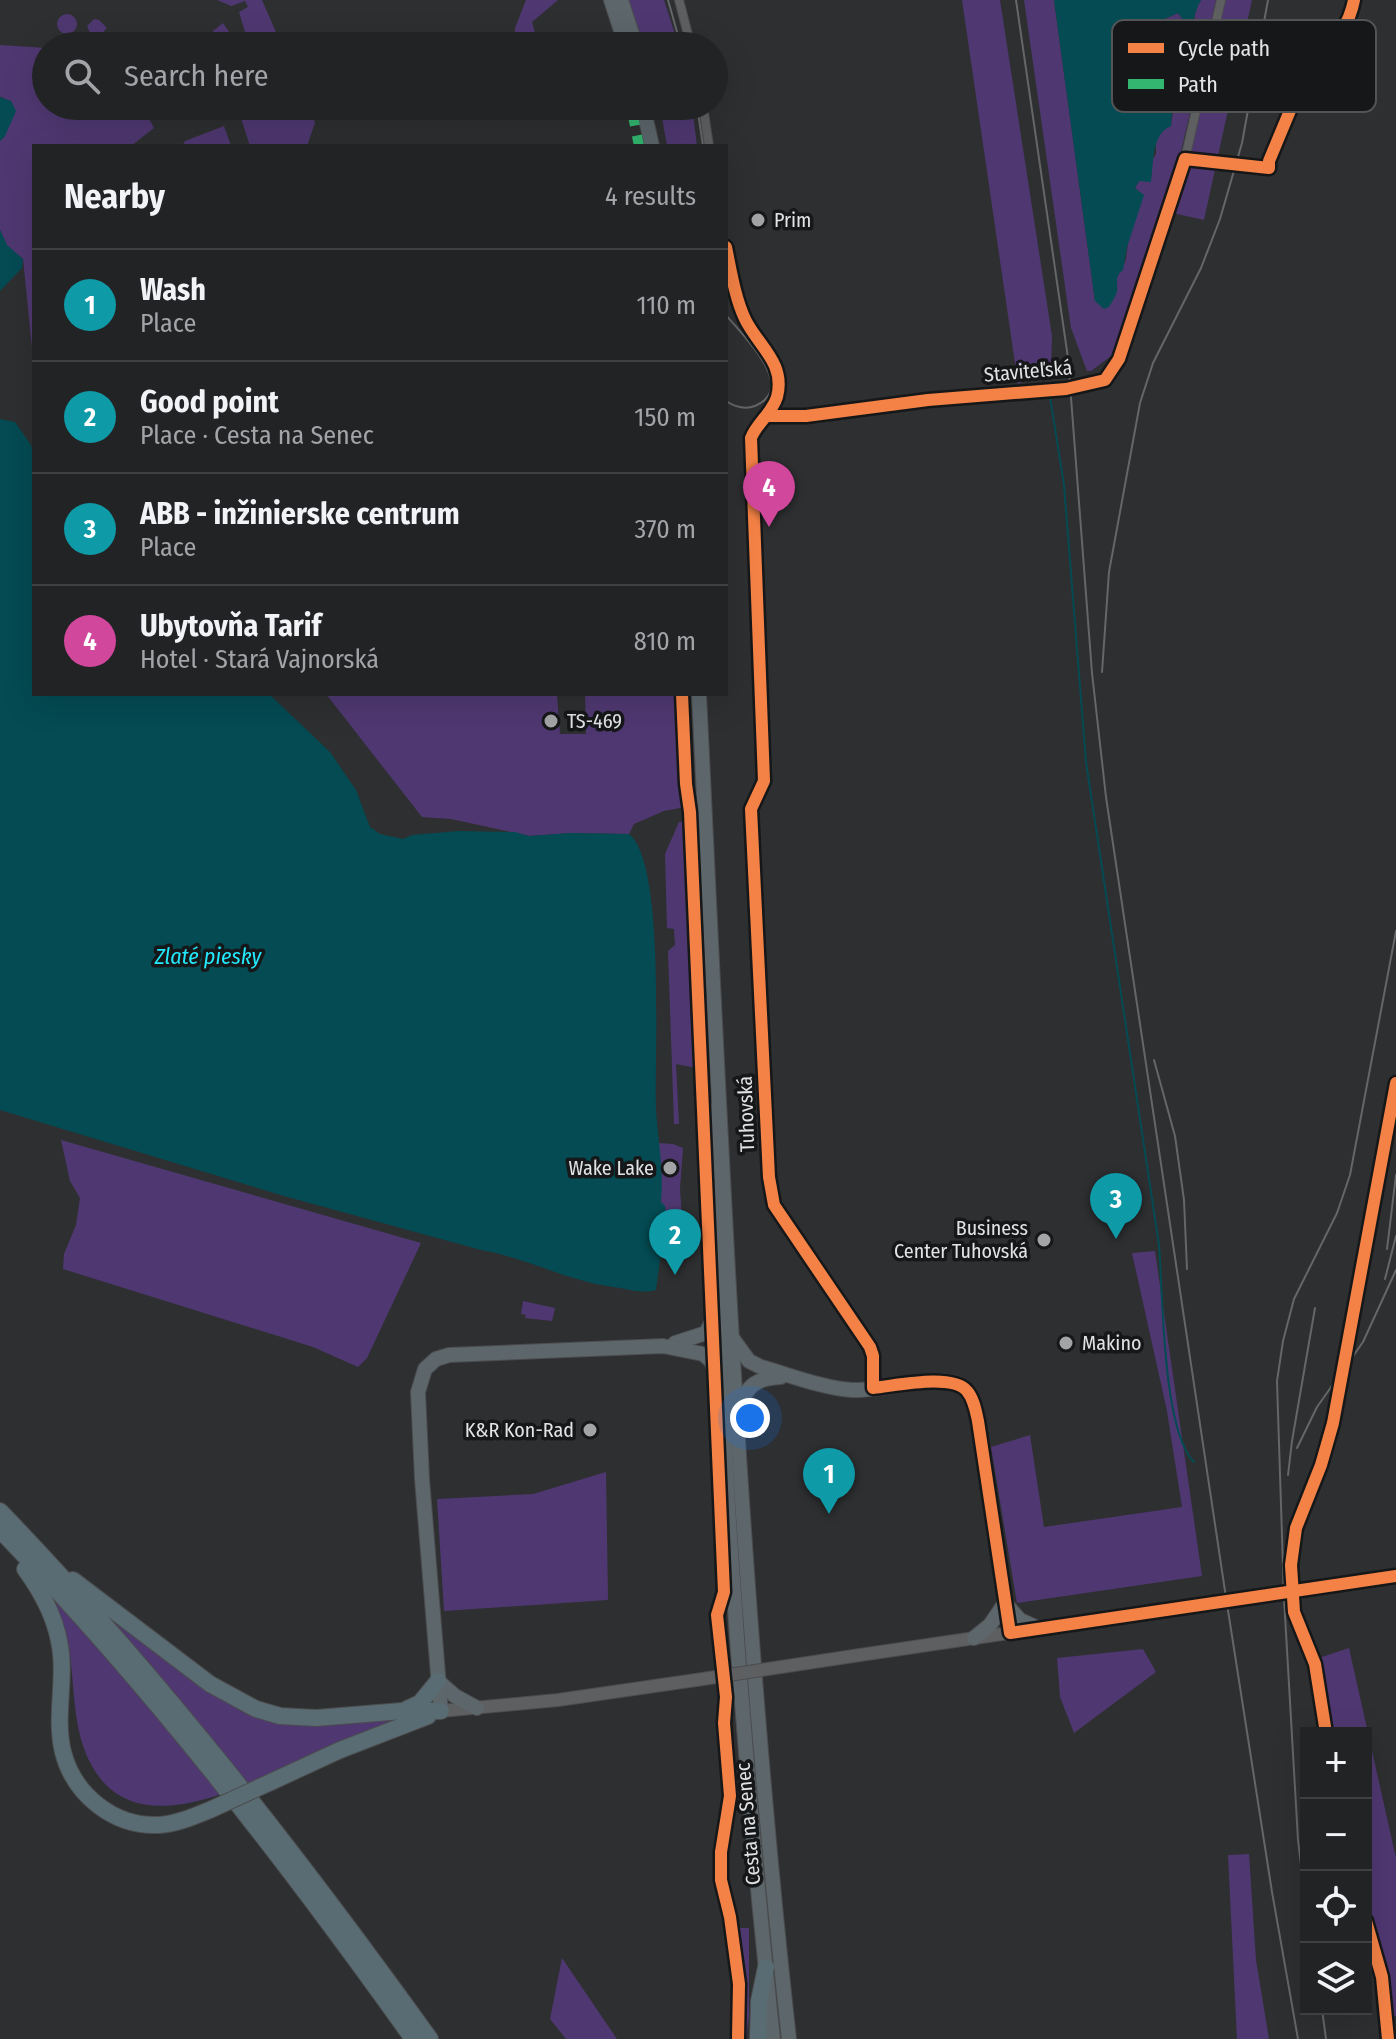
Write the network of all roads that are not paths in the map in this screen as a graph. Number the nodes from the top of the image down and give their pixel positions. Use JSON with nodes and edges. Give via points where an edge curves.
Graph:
{"nodes":[{"id":1,"x":611,"y":0,"type":"edge"},
{"id":2,"x":621,"y":0,"type":"edge"},
{"id":3,"x":679,"y":0,"type":"edge"},
{"id":4,"x":1221,"y":0,"type":"edge"},
{"id":5,"x":1216,"y":20,"type":"edge"},
{"id":6,"x":621,"y":32,"type":"edge"},
{"id":7,"x":631,"y":32,"type":"edge"},
{"id":8,"x":687,"y":32,"type":"edge"},
{"id":9,"x":1196,"y":112,"type":"edge"},
{"id":10,"x":646,"y":120,"type":"edge"},
{"id":11,"x":656,"y":120,"type":"edge"},
{"id":12,"x":705,"y":120,"type":"edge"},
{"id":13,"x":652,"y":144,"type":"edge"},
{"id":14,"x":662,"y":144,"type":"edge"},
{"id":15,"x":709,"y":144,"type":"edge"},
{"id":16,"x":1185,"y":159,"type":"junction"},
{"id":17,"x":1269,"y":168,"type":"dead end"},
{"id":18,"x":728,"y":255,"type":"edge"},
{"id":19,"x":767,"y":416,"type":"junction"},
{"id":20,"x":691,"y":696,"type":"edge"},
{"id":21,"x":699,"y":696,"type":"edge"},
{"id":22,"x":719,"y":1305,"type":"junction"},
{"id":23,"x":731,"y":1335,"type":"junction"},
{"id":24,"x":663,"y":1346,"type":"junction"},
{"id":25,"x":789,"y":1376,"type":"junction"},
{"id":26,"x":873,"y":1388,"type":"junction"},
{"id":27,"x":722,"y":1396,"type":"junction"},
{"id":28,"x":736,"y":1428,"type":"junction"},
{"id":29,"x":0,"y":1511,"type":"edge"},
{"id":30,"x":0,"y":1530,"type":"edge"},
{"id":31,"x":12,"y":1542,"type":"junction"},
{"id":32,"x":51,"y":1564,"type":"junction"},
{"id":33,"x":1396,"y":1576,"type":"edge"},
{"id":34,"x":1005,"y":1603,"type":"junction"},
{"id":35,"x":1040,"y":1629,"type":"junction"},
{"id":36,"x":1010,"y":1633,"type":"junction"},
{"id":37,"x":974,"y":1638,"type":"junction"},
{"id":38,"x":438,"y":1681,"type":"junction"},
{"id":39,"x":477,"y":1708,"type":"junction"},
{"id":40,"x":402,"y":1711,"type":"junction"},
{"id":41,"x":441,"y":1711,"type":"junction"},
{"id":42,"x":766,"y":1967,"type":"junction"},
{"id":43,"x":413,"y":2039,"type":"edge"},
{"id":44,"x":430,"y":2039,"type":"edge"},
{"id":45,"x":758,"y":2039,"type":"edge"},
{"id":46,"x":773,"y":2039,"type":"edge"},
{"id":47,"x":789,"y":2039,"type":"edge"}],
"edges":[{"from":1,"to":6,"type":"main road"},
{"from":2,"to":7,"type":"main road"},
{"from":3,"to":8,"type":"street"},
{"from":4,"to":5,"type":"street","name":"Staviteľská"},
{"from":9,"to":16,"type":"street","name":"Staviteľská"},
{"from":10,"to":13,"type":"main road"},
{"from":11,"to":14,"type":"main road"},
{"from":12,"to":15,"type":"street"},
{"from":16,"to":17,"type":"street"},
{"from":16,"to":19,"type":"street","name":"Staviteľská","via":[[1119,359],[1105,380],[1066,389]]},
{"from":18,"to":19,"type":"street","via":[[744,317],[777,367],[778,394]]},
{"from":19,"to":26,"type":"street","name":"Tuhovská","via":[[751,438],[764,781],[751,809],[770,1192],[870,1347]]},
{"from":20,"to":22,"type":"main road","name":"Cesta na Senec"},
{"from":21,"to":23,"type":"main road","name":"Cesta na Senec"},
{"from":22,"to":24,"type":"main road","via":[[706,1333]]},
{"from":22,"to":27,"type":"main road","name":"Cesta na Senec"},
{"from":23,"to":25,"type":"main road","via":[[749,1361]]},
{"from":23,"to":28,"type":"main road","name":"Cesta na Senec"},
{"from":24,"to":27,"type":"main road","via":[[703,1354],[711,1361]]},
{"from":24,"to":38,"type":"main road","via":[[449,1355],[425,1369],[418,1392]]},
{"from":25,"to":26,"type":"main road","via":[[845,1389]]},
{"from":25,"to":28,"type":"main road","via":[[763,1378],[749,1387]]},
{"from":26,"to":34,"type":"main road","via":[[949,1382],[968,1392],[978,1421]]},
{"from":27,"to":42,"type":"main road","name":"Cesta na Senec"},
{"from":28,"to":47,"type":"main road","name":"Cesta na Senec"},
{"from":29,"to":32,"type":"highway"},
{"from":30,"to":31,"type":"highway"},
{"from":31,"to":41,"type":"highway","bridge":true,"via":[[44,1597],[59,1639],[63,1752],[83,1791],[113,1815],[167,1824]]},
{"from":31,"to":43,"type":"highway","via":[[198,1754]]},
{"from":32,"to":40,"type":"highway","via":[[241,1702],[291,1717]]},
{"from":32,"to":44,"type":"highway","via":[[254,1801]]},
{"from":33,"to":35,"type":"main road","bridge":true},
{"from":34,"to":35,"type":"main road","via":[[1020,1620]]},
{"from":34,"to":36,"type":"main road"},
{"from":34,"to":37,"type":"main road"},
{"from":35,"to":36,"type":"main road"},
{"from":36,"to":37,"type":"main road"},
{"from":37,"to":39,"type":"main road","bridge":true},
{"from":38,"to":39,"type":"main road"},
{"from":38,"to":40,"type":"highway","via":[[420,1703]]},
{"from":38,"to":41,"type":"main road"},
{"from":39,"to":41,"type":"main road"},
{"from":40,"to":41,"type":"highway"},
{"from":42,"to":45,"type":"highway"},
{"from":42,"to":46,"type":"main road","name":"Cesta na Senec"}]}
